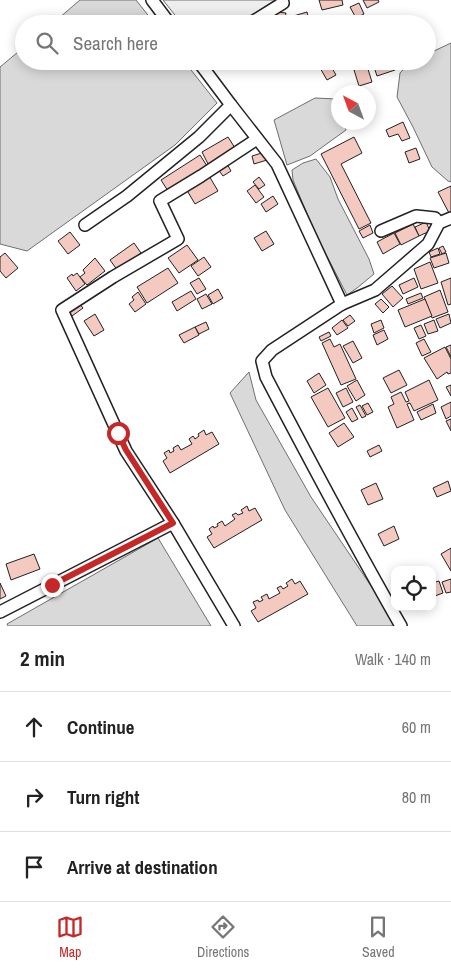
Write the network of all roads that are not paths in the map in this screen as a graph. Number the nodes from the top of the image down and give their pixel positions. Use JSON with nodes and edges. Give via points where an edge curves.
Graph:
{"nodes":[{"id":1,"x":152,"y":0,"type":"edge"},
{"id":2,"x":282,"y":0,"type":"edge"},
{"id":3,"x":163,"y":15,"type":"edge"},
{"id":4,"x":263,"y":15,"type":"edge"},
{"id":5,"x":205,"y":70,"type":"edge"},
{"id":6,"x":231,"y":106,"type":"junction"},
{"id":7,"x":257,"y":139,"type":"junction"},
{"id":8,"x":451,"y":218,"type":"edge"},
{"id":9,"x":439,"y":223,"type":"junction"},
{"id":10,"x":84,"y":225,"type":"dead end"},
{"id":11,"x":381,"y":231,"type":"dead end"},
{"id":12,"x":342,"y":304,"type":"junction"},
{"id":13,"x":173,"y":523,"type":"junction"},
{"id":14,"x":0,"y":612,"type":"edge"},
{"id":15,"x":234,"y":626,"type":"edge"},
{"id":16,"x":401,"y":626,"type":"edge"}],
"edges":[{"from":1,"to":3,"type":"street"},
{"from":2,"to":4,"type":"street","via":[[284,2]]},
{"from":5,"to":6,"type":"street"},
{"from":6,"to":7,"type":"street"},
{"from":6,"to":10,"type":"street","via":[[199,137],[127,196]]},
{"from":7,"to":12,"type":"street","via":[[277,164]]},
{"from":7,"to":13,"type":"street","via":[[160,202],[178,240],[62,310],[126,450]]},
{"from":8,"to":9,"type":"street"},
{"from":9,"to":11,"type":"street","via":[[435,218],[416,216]]},
{"from":9,"to":12,"type":"street","via":[[428,244],[374,290]]},
{"from":12,"to":16,"type":"street","via":[[272,350],[262,361],[266,377],[311,464]]},
{"from":13,"to":14,"type":"street"},
{"from":13,"to":15,"type":"street"}]}
